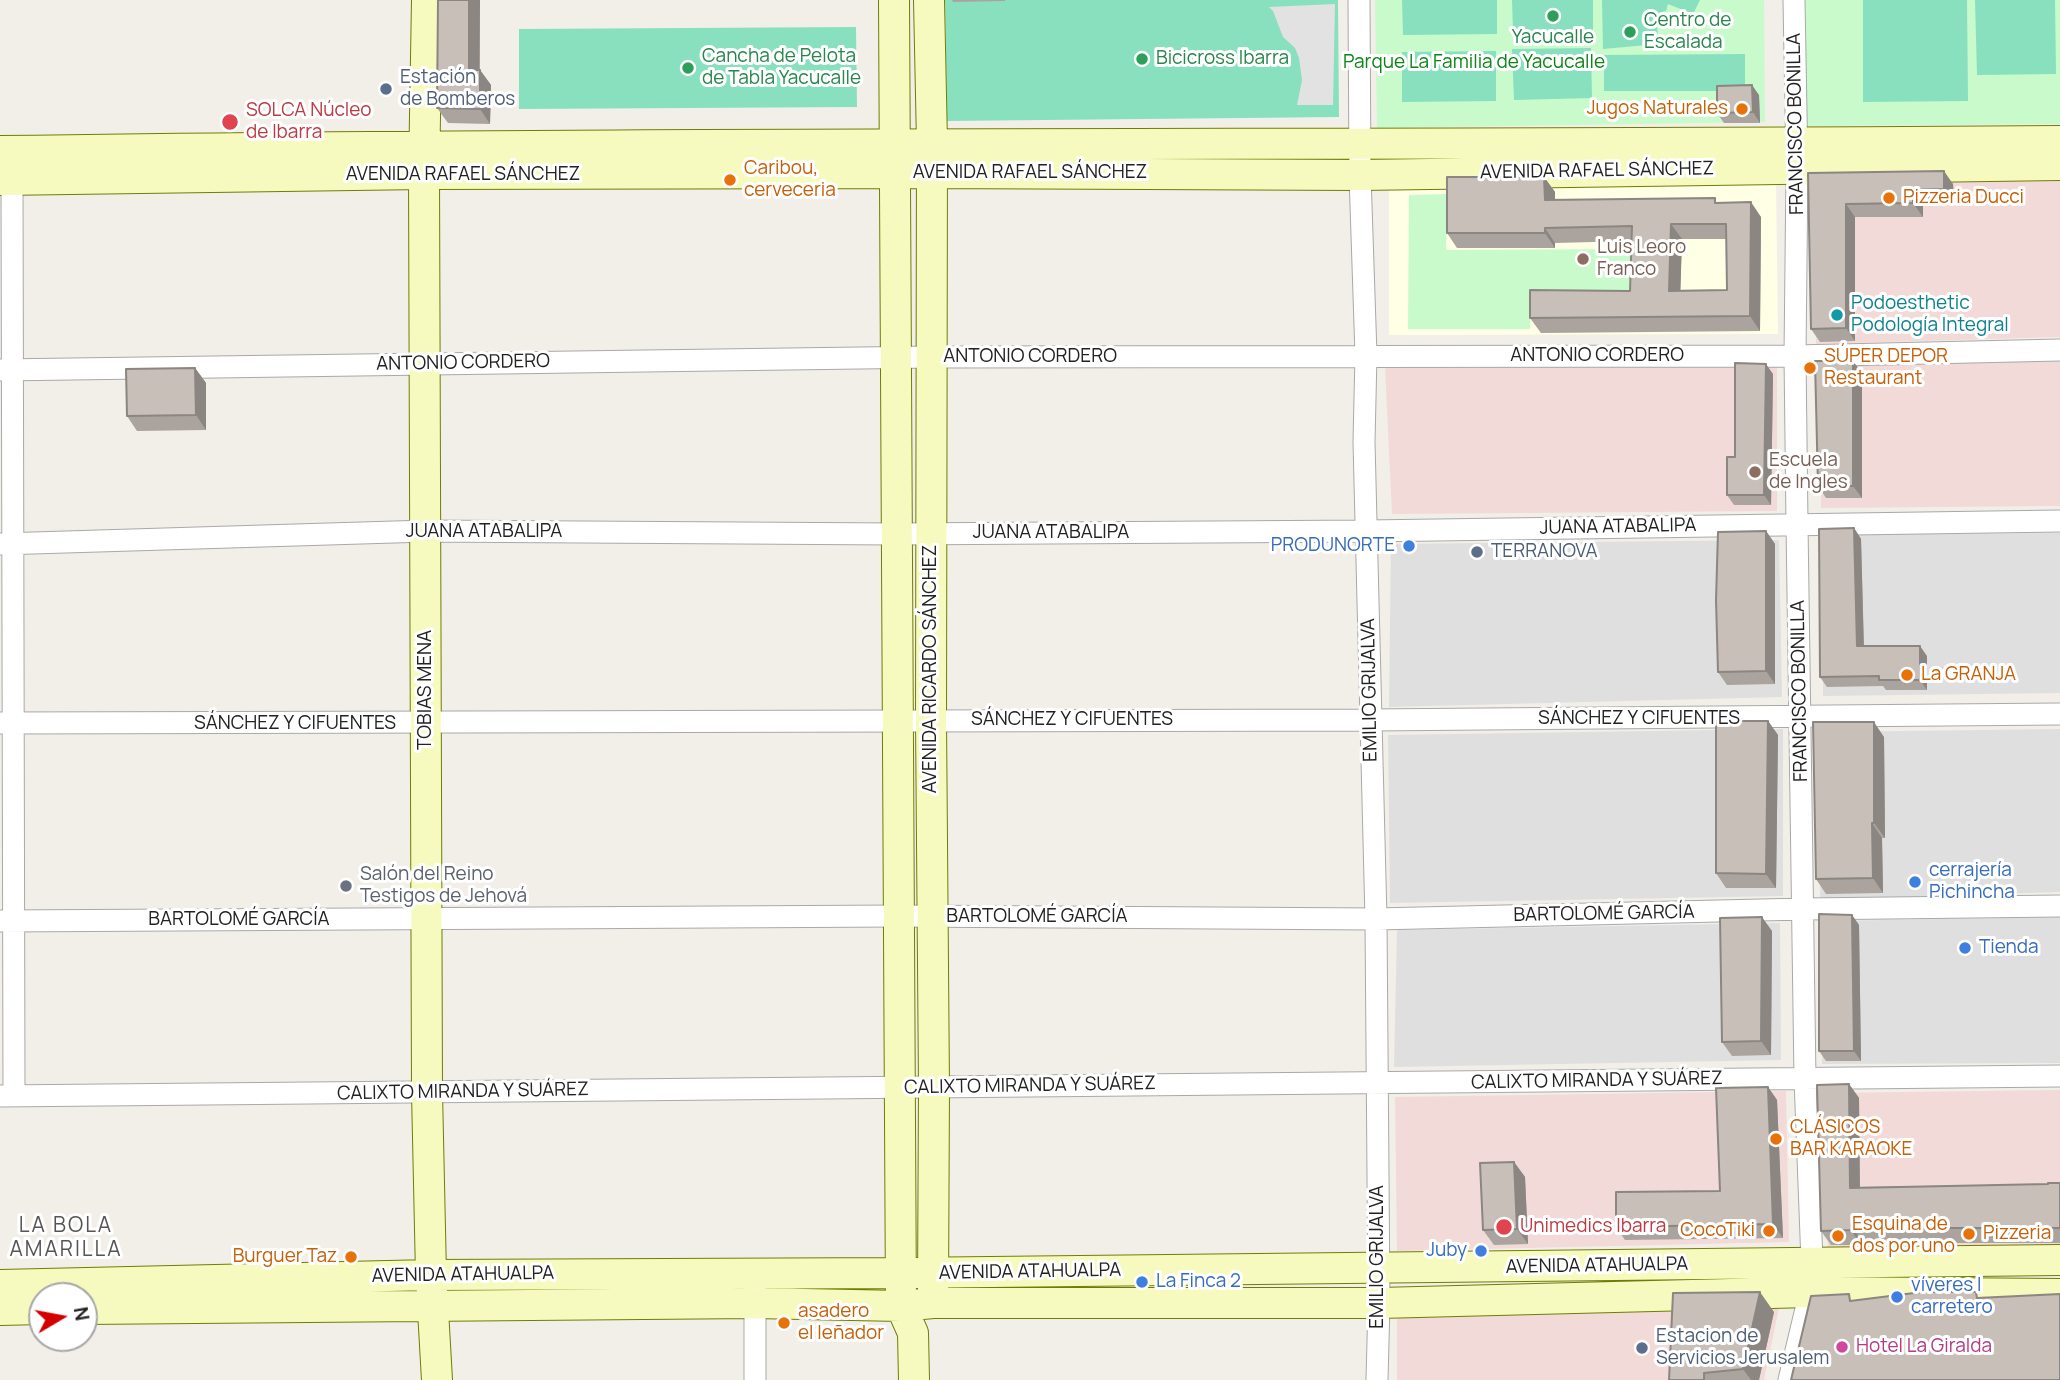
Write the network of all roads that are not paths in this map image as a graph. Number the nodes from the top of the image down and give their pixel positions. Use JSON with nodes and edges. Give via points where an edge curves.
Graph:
{"nodes":[{"id":1,"x":427,"y":0,"type":"edge"},
{"id":2,"x":894,"y":0,"type":"edge"},
{"id":3,"x":929,"y":0,"type":"edge"},
{"id":4,"x":1359,"y":0,"type":"edge"},
{"id":5,"x":1794,"y":0,"type":"edge"},
{"id":6,"x":2060,"y":141,"type":"edge"},
{"id":7,"x":1360,"y":144,"type":"junction"},
{"id":8,"x":115,"y":149,"type":"junction"},
{"id":9,"x":0,"y":151,"type":"edge"},
{"id":10,"x":1796,"y":155,"type":"junction"},
{"id":11,"x":932,"y":158,"type":"junction"},
{"id":12,"x":894,"y":159,"type":"junction"},
{"id":13,"x":425,"y":161,"type":"junction"},
{"id":14,"x":2060,"y":165,"type":"edge"},
{"id":15,"x":1360,"y":175,"type":"junction"},
{"id":16,"x":6,"y":180,"type":"edge"},
{"id":17,"x":113,"y":180,"type":"junction"},
{"id":18,"x":2060,"y":349,"type":"edge"},
{"id":19,"x":1366,"y":355,"type":"junction"},
{"id":20,"x":1795,"y":356,"type":"junction"},
{"id":21,"x":932,"y":357,"type":"junction"},
{"id":22,"x":895,"y":358,"type":"junction"},
{"id":23,"x":427,"y":364,"type":"junction"},
{"id":24,"x":6,"y":370,"type":"edge"},
{"id":25,"x":2060,"y":521,"type":"edge"},
{"id":26,"x":1797,"y":524,"type":"junction"},
{"id":27,"x":427,"y":531,"type":"junction"},
{"id":28,"x":1367,"y":531,"type":"junction"},
{"id":29,"x":895,"y":534,"type":"junction"},
{"id":30,"x":931,"y":534,"type":"junction"},
{"id":31,"x":6,"y":544,"type":"edge"},
{"id":32,"x":2060,"y":714,"type":"edge"},
{"id":33,"x":1801,"y":718,"type":"junction"},
{"id":34,"x":931,"y":720,"type":"junction"},
{"id":35,"x":1370,"y":720,"type":"junction"},
{"id":36,"x":898,"y":722,"type":"junction"},
{"id":37,"x":6,"y":723,"type":"edge"},
{"id":38,"x":425,"y":724,"type":"junction"},
{"id":39,"x":2060,"y":906,"type":"edge"},
{"id":40,"x":1804,"y":909,"type":"junction"},
{"id":41,"x":897,"y":916,"type":"junction"},
{"id":42,"x":932,"y":916,"type":"junction"},
{"id":43,"x":426,"y":919,"type":"junction"},
{"id":44,"x":1376,"y":919,"type":"junction"},
{"id":45,"x":7,"y":921,"type":"edge"},
{"id":46,"x":2060,"y":1076,"type":"edge"},
{"id":47,"x":1805,"y":1079,"type":"junction"},
{"id":48,"x":1378,"y":1083,"type":"junction"},
{"id":49,"x":900,"y":1087,"type":"junction"},
{"id":50,"x":934,"y":1087,"type":"junction"},
{"id":51,"x":427,"y":1092,"type":"junction"},
{"id":52,"x":7,"y":1096,"type":"edge"},
{"id":53,"x":2060,"y":1260,"type":"edge"},
{"id":54,"x":1812,"y":1262,"type":"junction"},
{"id":55,"x":1379,"y":1269,"type":"junction"},
{"id":56,"x":756,"y":1273,"type":"junction"},
{"id":57,"x":901,"y":1273,"type":"junction"},
{"id":58,"x":933,"y":1273,"type":"junction"},
{"id":59,"x":431,"y":1275,"type":"junction"},
{"id":60,"x":0,"y":1285,"type":"edge"},
{"id":61,"x":1810,"y":1292,"type":"junction"},
{"id":62,"x":2060,"y":1294,"type":"edge"},
{"id":63,"x":754,"y":1303,"type":"junction"},
{"id":64,"x":933,"y":1303,"type":"junction"},
{"id":65,"x":1379,"y":1304,"type":"junction"},
{"id":66,"x":901,"y":1306,"type":"junction"},
{"id":67,"x":433,"y":1307,"type":"junction"},
{"id":68,"x":28,"y":1309,"type":"edge"},
{"id":69,"x":98,"y":1309,"type":"edge"},
{"id":70,"x":0,"y":1310,"type":"edge"},
{"id":71,"x":913,"y":1333,"type":"junction"},
{"id":72,"x":437,"y":1380,"type":"edge"},
{"id":73,"x":755,"y":1380,"type":"edge"},
{"id":74,"x":914,"y":1380,"type":"edge"},
{"id":75,"x":1377,"y":1380,"type":"edge"},
{"id":76,"x":1789,"y":1380,"type":"edge"}],
"edges":[{"from":1,"to":13,"type":"main road","name":"TOBIAS MENA"},
{"from":2,"to":12,"type":"main road","name":"AVENIDA RICARDO SÁNCHEZ"},
{"from":3,"to":11,"type":"main road","name":"AVENIDA RICARDO SÁNCHEZ"},
{"from":4,"to":7,"type":"street","name":"EMILIO GRIJALVA"},
{"from":5,"to":10,"type":"street","name":"FRANCISCO BONILLA"},
{"from":6,"to":10,"type":"main road","name":"AVENIDA RAFAEL SÁNCHEZ"},
{"from":7,"to":10,"type":"main road","name":"AVENIDA RAFAEL SÁNCHEZ"},
{"from":7,"to":11,"type":"main road","name":"AVENIDA RAFAEL SÁNCHEZ","via":[[1150,146]]},
{"from":7,"to":15,"type":"street","name":"EMILIO GRIJALVA"},
{"from":8,"to":9,"type":"main road","name":"AVENIDA RAFAEL SÁNCHEZ"},
{"from":8,"to":13,"type":"main road","name":"AVENIDA RAFAEL SÁNCHEZ"},
{"from":8,"to":17,"type":"main road"},
{"from":10,"to":14,"type":"main road","name":"AVENIDA RAFAEL SÁNCHEZ"},
{"from":10,"to":15,"type":"main road","name":"AVENIDA RAFAEL SÁNCHEZ"},
{"from":10,"to":20,"type":"street","name":"FRANCISCO BONILLA"},
{"from":11,"to":12,"type":"main road","name":"AVENIDA RAFAEL SÁNCHEZ"},
{"from":11,"to":15,"type":"main road","name":"AVENIDA RAFAEL SÁNCHEZ"},
{"from":11,"to":21,"type":"main road","name":"AVENIDA RICARDO SÁNCHEZ"},
{"from":12,"to":13,"type":"main road","name":"AVENIDA RAFAEL SÁNCHEZ"},
{"from":12,"to":22,"type":"main road","name":"AVENIDA RICARDO SÁNCHEZ"},
{"from":13,"to":17,"type":"main road","name":"AVENIDA RAFAEL SÁNCHEZ"},
{"from":13,"to":23,"type":"main road","name":"TOBIAS MENA"},
{"from":15,"to":19,"type":"street","name":"EMILIO GRIJALVA"},
{"from":16,"to":17,"type":"main road","name":"AVENIDA RAFAEL SÁNCHEZ"},
{"from":16,"to":24,"type":"street"},
{"from":18,"to":20,"type":"street","name":"ANTONIO CORDERO"},
{"from":19,"to":20,"type":"street","name":"ANTONIO CORDERO"},
{"from":19,"to":21,"type":"street","name":"ANTONIO CORDERO"},
{"from":19,"to":28,"type":"street","name":"EMILIO GRIJALVA"},
{"from":20,"to":26,"type":"street","name":"FRANCISCO BONILLA"},
{"from":21,"to":22,"type":"street","name":"ANTONIO CORDERO"},
{"from":21,"to":30,"type":"main road","name":"AVENIDA RICARDO SÁNCHEZ"},
{"from":22,"to":23,"type":"street","name":"ANTONIO CORDERO"},
{"from":22,"to":29,"type":"main road","name":"AVENIDA RICARDO SÁNCHEZ"},
{"from":23,"to":24,"type":"street","name":"ANTONIO CORDERO"},
{"from":23,"to":27,"type":"main road","name":"TOBIAS MENA"},
{"from":24,"to":31,"type":"street"},
{"from":25,"to":26,"type":"street","name":"JUANA ATABALIPA"},
{"from":26,"to":28,"type":"street","name":"JUANA ATABALIPA"},
{"from":26,"to":33,"type":"street","name":"FRANCISCO BONILLA"},
{"from":27,"to":29,"type":"street","name":"JUANA ATABALIPA"},
{"from":27,"to":31,"type":"street","name":"JUANA ATABALIPA"},
{"from":27,"to":38,"type":"main road","name":"TOBIAS MENA"},
{"from":28,"to":30,"type":"street","name":"JUANA ATABALIPA"},
{"from":28,"to":35,"type":"street","name":"EMILIO GRIJALVA"},
{"from":29,"to":30,"type":"street","name":"JUANA ATABALIPA"},
{"from":29,"to":36,"type":"main road","name":"AVENIDA RICARDO SÁNCHEZ"},
{"from":30,"to":34,"type":"main road","name":"AVENIDA RICARDO SÁNCHEZ"},
{"from":31,"to":37,"type":"street"},
{"from":32,"to":33,"type":"street","name":"SÁNCHEZ Y CIFUENTES"},
{"from":33,"to":35,"type":"street","name":"SÁNCHEZ Y CIFUENTES"},
{"from":33,"to":40,"type":"street","name":"FRANCISCO BONILLA"},
{"from":34,"to":35,"type":"street","name":"SÁNCHEZ Y CIFUENTES"},
{"from":34,"to":36,"type":"street","name":"SÁNCHEZ Y CIFUENTES"},
{"from":34,"to":42,"type":"main road","name":"AVENIDA RICARDO SÁNCHEZ"},
{"from":35,"to":44,"type":"street","name":"EMILIO GRIJALVA"},
{"from":36,"to":38,"type":"street","name":"SÁNCHEZ Y CIFUENTES"},
{"from":36,"to":41,"type":"main road","name":"AVENIDA RICARDO SÁNCHEZ"},
{"from":37,"to":38,"type":"street","name":"SÁNCHEZ Y CIFUENTES"},
{"from":37,"to":45,"type":"street"},
{"from":38,"to":43,"type":"main road","name":"TOBIAS MENA"},
{"from":39,"to":40,"type":"street","name":"BARTOLOMÉ GARCÍA"},
{"from":40,"to":44,"type":"street","name":"BARTOLOMÉ GARCÍA"},
{"from":40,"to":47,"type":"street","name":"FRANCISCO BONILLA"},
{"from":41,"to":42,"type":"street","name":"BARTOLOMÉ GARCÍA"},
{"from":41,"to":43,"type":"street","name":"BARTOLOMÉ GARCÍA"},
{"from":41,"to":49,"type":"main road","name":"AVENIDA RICARDO SÁNCHEZ"},
{"from":42,"to":44,"type":"street","name":"BARTOLOMÉ GARCÍA"},
{"from":42,"to":50,"type":"main road","name":"AVENIDA RICARDO SÁNCHEZ"},
{"from":43,"to":45,"type":"street","name":"BARTOLOMÉ GARCÍA"},
{"from":43,"to":51,"type":"main road","name":"TOBIAS MENA"},
{"from":44,"to":48,"type":"street","name":"EMILIO GRIJALVA"},
{"from":45,"to":52,"type":"street"},
{"from":46,"to":47,"type":"street","name":"CALIXTO MIRANDA Y SUÁREZ"},
{"from":47,"to":48,"type":"street","name":"CALIXTO MIRANDA Y SUÁREZ"},
{"from":47,"to":54,"type":"street","name":"FRANCISCO BONILLA"},
{"from":48,"to":50,"type":"street","name":"CALIXTO MIRANDA Y SUÁREZ"},
{"from":48,"to":55,"type":"street","name":"EMILIO GRIJALVA"},
{"from":49,"to":50,"type":"street","name":"CALIXTO MIRANDA Y SUÁREZ"},
{"from":49,"to":51,"type":"street","name":"CALIXTO MIRANDA Y SUÁREZ"},
{"from":49,"to":57,"type":"main road","name":"AVENIDA RICARDO SÁNCHEZ"},
{"from":50,"to":58,"type":"main road","name":"AVENIDA RICARDO SÁNCHEZ"},
{"from":51,"to":52,"type":"street","name":"CALIXTO MIRANDA Y SUÁREZ"},
{"from":51,"to":59,"type":"main road","name":"TOBIAS MENA"},
{"from":53,"to":54,"type":"main road","name":"AVENIDA ATAHUALPA"},
{"from":54,"to":55,"type":"main road","name":"AVENIDA ATAHUALPA"},
{"from":54,"to":61,"type":"street","name":"FRANCISCO BONILLA"},
{"from":55,"to":58,"type":"main road","name":"AVENIDA ATAHUALPA"},
{"from":55,"to":65,"type":"street","name":"EMILIO GRIJALVA"},
{"from":56,"to":57,"type":"main road","name":"AVENIDA ATAHUALPA"},
{"from":56,"to":59,"type":"main road","name":"AVENIDA ATAHUALPA"},
{"from":56,"to":63,"type":"street"},
{"from":57,"to":58,"type":"main road","name":"AVENIDA ATAHUALPA"},
{"from":57,"to":66,"type":"main road","name":"AVENIDA RICARDO SÁNCHEZ"},
{"from":58,"to":64,"type":"main road","name":"AVENIDA RICARDO SÁNCHEZ"},
{"from":59,"to":60,"type":"main road","name":"AVENIDA ATAHUALPA"},
{"from":59,"to":67,"type":"main road","name":"TOBIAS MENA"},
{"from":61,"to":62,"type":"main road","name":"AVENIDA ATAHUALPA"},
{"from":61,"to":65,"type":"main road","name":"AVENIDA ATAHUALPA"},
{"from":61,"to":76,"type":"street","name":"FRANCISCO BONILLA"},
{"from":63,"to":66,"type":"main road","name":"AVENIDA ATAHUALPA"},
{"from":63,"to":67,"type":"main road","name":"AVENIDA ATAHUALPA"},
{"from":63,"to":73,"type":"street"},
{"from":64,"to":65,"type":"main road","name":"AVENIDA ATAHUALPA"},
{"from":64,"to":66,"type":"main road","name":"AVENIDA ATAHUALPA"},
{"from":64,"to":71,"type":"main road"},
{"from":65,"to":75,"type":"street","name":"EMILIO GRIJALVA"},
{"from":66,"to":71,"type":"main road","name":"AVENIDA RICARDO SÁNCHEZ"},
{"from":67,"to":69,"type":"main road","name":"AVENIDA ATAHUALPA"},
{"from":67,"to":72,"type":"main road","name":"TOBIAS MENA"},
{"from":68,"to":70,"type":"main road"},
{"from":71,"to":74,"type":"main road","name":"AVENIDA RICARDO SÁNCHEZ"}]}
